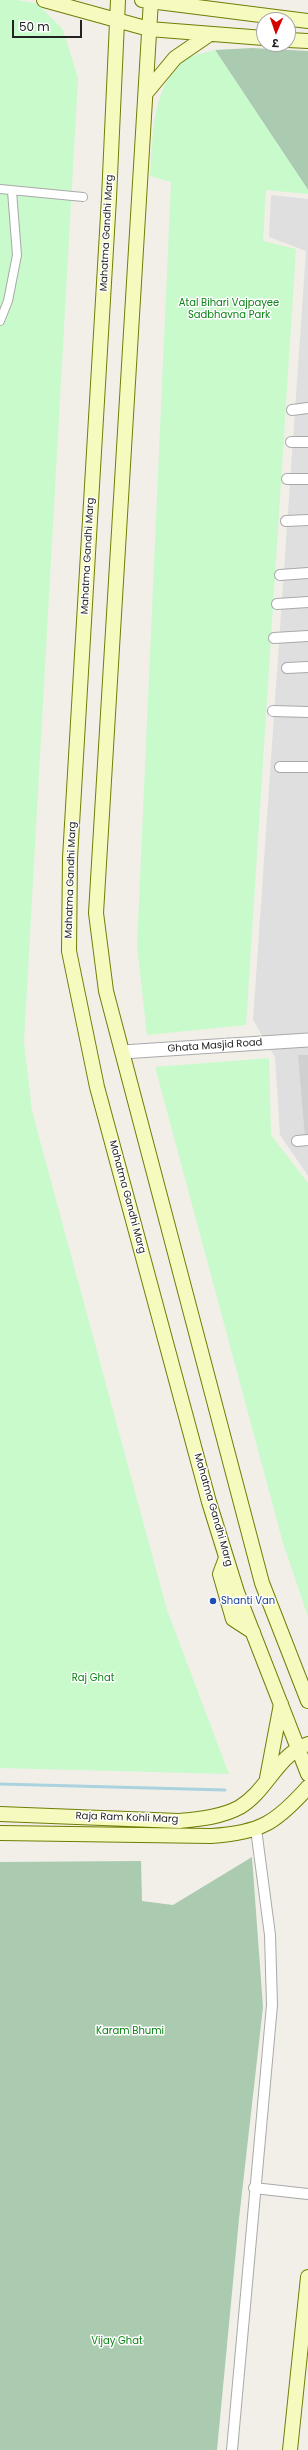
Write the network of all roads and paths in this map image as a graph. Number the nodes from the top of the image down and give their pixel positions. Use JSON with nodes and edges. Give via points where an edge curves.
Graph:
{"nodes":[{"id":1,"x":44,"y":0,"type":"edge"},
{"id":2,"x":118,"y":0,"type":"edge"},
{"id":3,"x":196,"y":0,"type":"edge"},
{"id":4,"x":148,"y":1,"type":"edge"},
{"id":5,"x":209,"y":10,"type":"junction"},
{"id":6,"x":308,"y":21,"type":"edge"},
{"id":7,"x":119,"y":22,"type":"junction"},
{"id":8,"x":149,"y":29,"type":"junction"},
{"id":9,"x":210,"y":34,"type":"junction"},
{"id":10,"x":256,"y":37,"type":"edge"},
{"id":11,"x":296,"y":40,"type":"edge"},
{"id":12,"x":308,"y":41,"type":"edge"},
{"id":13,"x":146,"y":94,"type":"junction"},
{"id":14,"x":0,"y":190,"type":"edge"},
{"id":15,"x":12,"y":191,"type":"junction"},
{"id":16,"x":83,"y":197,"type":"dead end"},
{"id":17,"x":0,"y":322,"type":"edge"},
{"id":18,"x":308,"y":408,"type":"edge"},
{"id":19,"x":292,"y":410,"type":"dead end"},
{"id":20,"x":291,"y":442,"type":"dead end"},
{"id":21,"x":308,"y":442,"type":"edge"},
{"id":22,"x":287,"y":479,"type":"dead end"},
{"id":23,"x":308,"y":479,"type":"edge"},
{"id":24,"x":308,"y":520,"type":"edge"},
{"id":25,"x":286,"y":521,"type":"dead end"},
{"id":26,"x":308,"y":573,"type":"edge"},
{"id":27,"x":280,"y":575,"type":"dead end"},
{"id":28,"x":308,"y":602,"type":"edge"},
{"id":29,"x":277,"y":604,"type":"dead end"},
{"id":30,"x":308,"y":636,"type":"edge"},
{"id":31,"x":274,"y":638,"type":"dead end"},
{"id":32,"x":308,"y":667,"type":"edge"},
{"id":33,"x":287,"y":668,"type":"dead end"},
{"id":34,"x":273,"y":711,"type":"dead end"},
{"id":35,"x":308,"y":712,"type":"edge"},
{"id":36,"x":280,"y":766,"type":"dead end"},
{"id":37,"x":308,"y":767,"type":"edge"},
{"id":38,"x":308,"y":1040,"type":"edge"},
{"id":39,"x":122,"y":1052,"type":"junction"},
{"id":40,"x":308,"y":1140,"type":"edge"},
{"id":41,"x":297,"y":1141,"type":"dead end"},
{"id":42,"x":308,"y":1700,"type":"edge"},
{"id":43,"x":281,"y":1704,"type":"junction"},
{"id":44,"x":304,"y":1746,"type":"edge"},
{"id":45,"x":308,"y":1774,"type":"edge"},
{"id":46,"x":266,"y":1780,"type":"junction"},
{"id":47,"x":308,"y":1787,"type":"edge"},
{"id":48,"x":0,"y":1814,"type":"edge"},
{"id":49,"x":256,"y":1829,"type":"junction"},
{"id":50,"x":0,"y":1833,"type":"edge"},
{"id":51,"x":254,"y":2188,"type":"junction"},
{"id":52,"x":308,"y":2194,"type":"edge"},
{"id":53,"x":308,"y":2276,"type":"edge"},
{"id":54,"x":232,"y":2450,"type":"edge"},
{"id":55,"x":290,"y":2450,"type":"edge"}],
"edges":[{"from":1,"to":7,"type":"main road"},
{"from":2,"to":7,"type":"main road","name":"Mahatma Gandhi Marg"},
{"from":3,"to":5,"type":"main road"},
{"from":4,"to":5,"type":"main road"},
{"from":4,"to":8,"type":"main road"},
{"from":5,"to":6,"type":"main road"},
{"from":7,"to":8,"type":"main road"},
{"from":7,"to":43,"type":"main road","name":"Mahatma Gandhi Marg","via":[[70,858],[69,951],[98,1087],[226,1558]]},
{"from":8,"to":9,"type":"main road"},
{"from":8,"to":13,"type":"main road"},
{"from":9,"to":10,"type":"main road"},
{"from":9,"to":13,"type":"main road","via":[[175,58]]},
{"from":11,"to":12,"type":"main road"},
{"from":13,"to":39,"type":"main road","via":[[96,913],[106,991]]},
{"from":14,"to":15,"type":"street"},
{"from":15,"to":16,"type":"street"},
{"from":15,"to":17,"type":"street","via":[[17,256],[8,301]]},
{"from":18,"to":19,"type":"street"},
{"from":20,"to":21,"type":"street"},
{"from":22,"to":23,"type":"street"},
{"from":24,"to":25,"type":"street"},
{"from":26,"to":27,"type":"street"},
{"from":28,"to":29,"type":"street"},
{"from":30,"to":31,"type":"street"},
{"from":32,"to":33,"type":"street"},
{"from":34,"to":35,"type":"street"},
{"from":36,"to":37,"type":"street"},
{"from":38,"to":39,"type":"street","name":"Ghata Masjid Road"},
{"from":39,"to":42,"type":"main road","via":[[262,1583]]},
{"from":40,"to":41,"type":"street"},
{"from":43,"to":44,"type":"main road","name":"Mahatma Gandhi Marg"},
{"from":43,"to":46,"type":"main road"},
{"from":44,"to":45,"type":"main road","name":"Mahatma Gandhi Marg"},
{"from":44,"to":46,"type":"main road","name":"Raja Ram Kohli Marg"},
{"from":46,"to":48,"type":"main road","name":"Raja Ram Kohli Marg","via":[[240,1807],[204,1818],[179,1821]]},
{"from":47,"to":49,"type":"main road","name":"Raja Ram Kohli Marg","via":[[287,1810]]},
{"from":49,"to":50,"type":"main road","name":"Raja Ram Kohli Marg","via":[[235,1835],[211,1836]]},
{"from":49,"to":51,"type":"street","via":[[270,1935],[272,2005]]},
{"from":51,"to":52,"type":"street"},
{"from":51,"to":54,"type":"street"},
{"from":53,"to":55,"type":"main road"}]}
